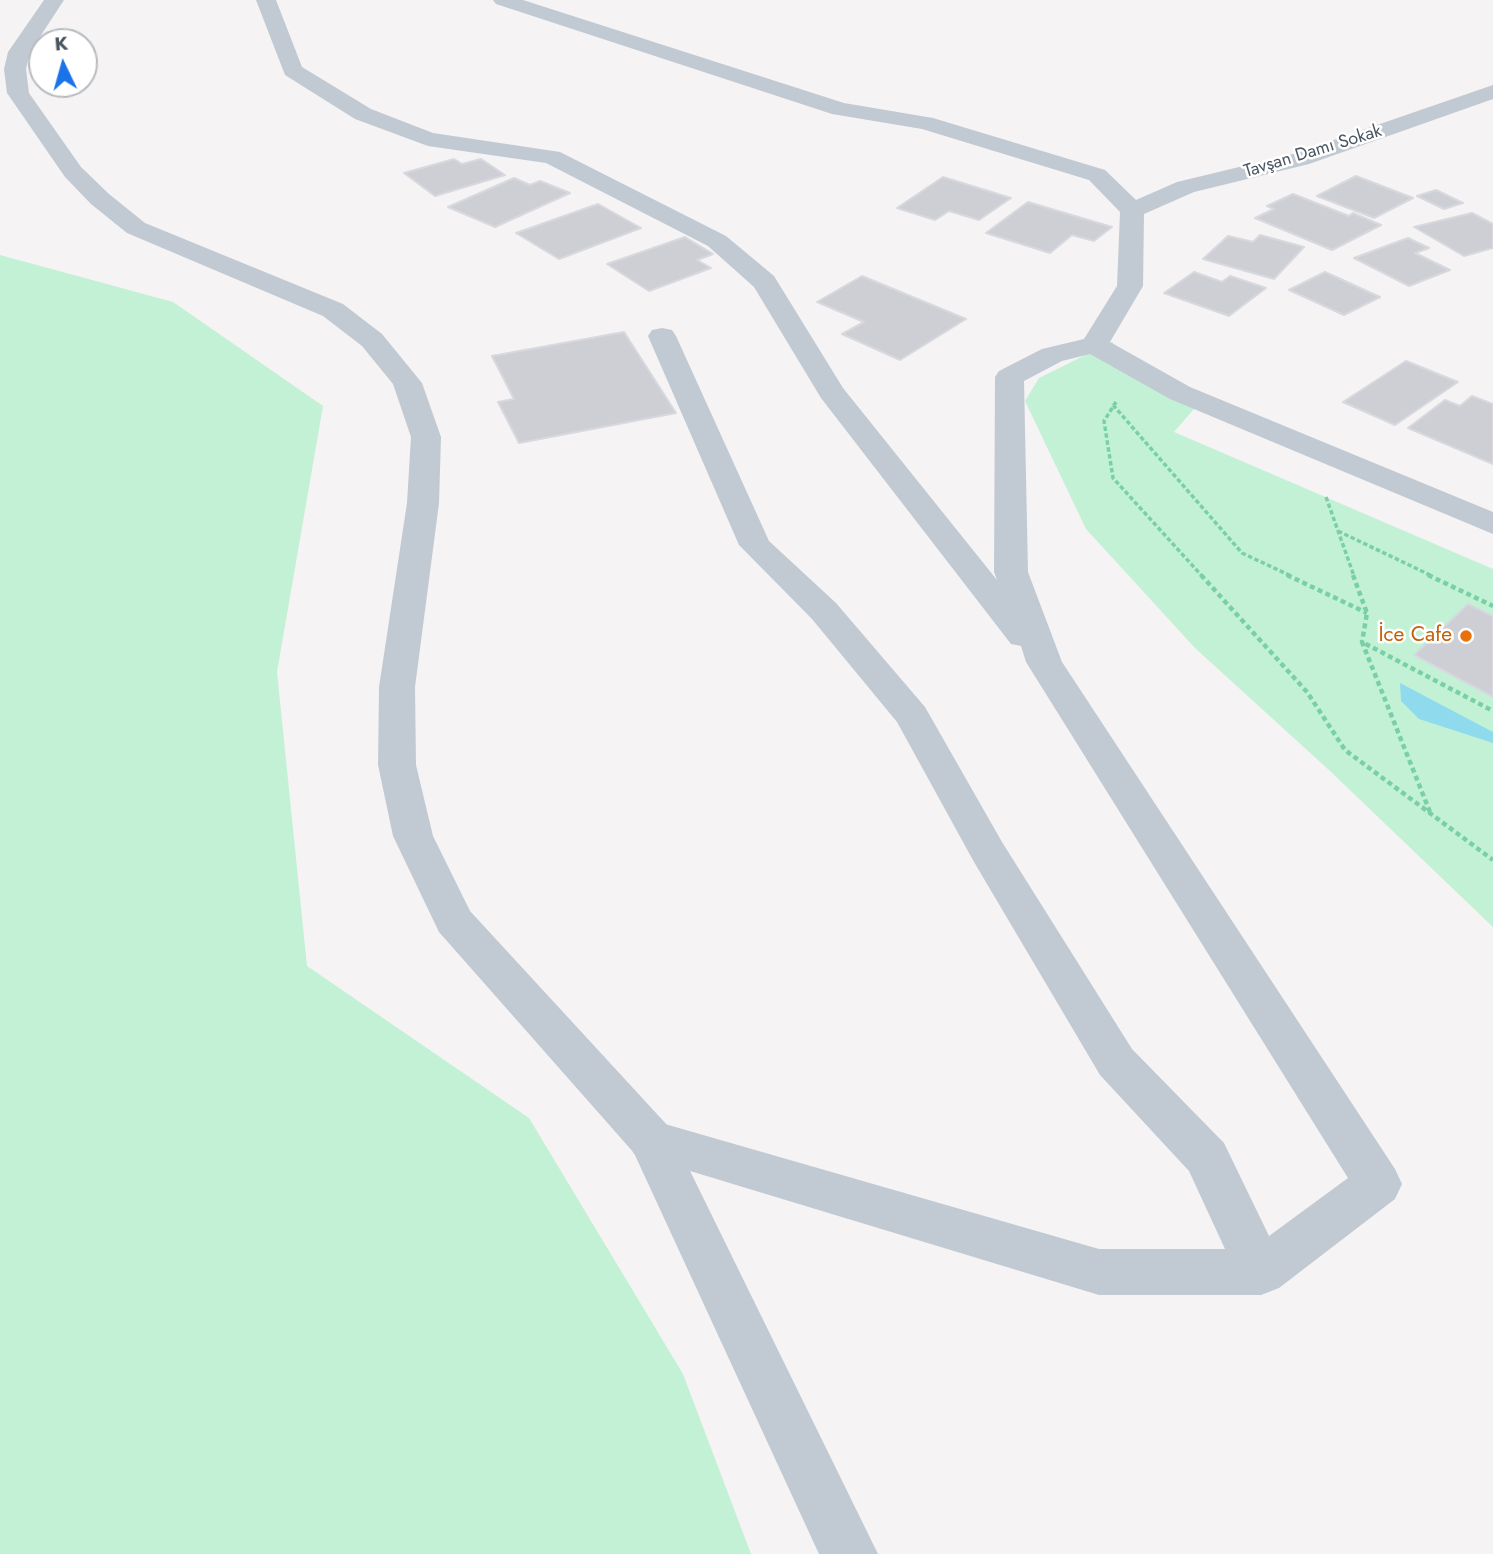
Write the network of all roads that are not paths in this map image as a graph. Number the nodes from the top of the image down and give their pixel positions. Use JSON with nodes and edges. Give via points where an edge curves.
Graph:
{"nodes":[{"id":1,"x":54,"y":0,"type":"edge"},
{"id":2,"x":266,"y":0,"type":"edge"},
{"id":3,"x":503,"y":0,"type":"edge"},
{"id":4,"x":1493,"y":92,"type":"edge"},
{"id":5,"x":1132,"y":210,"type":"junction"},
{"id":6,"x":662,"y":336,"type":"dead end"},
{"id":7,"x":1094,"y":345,"type":"junction"},
{"id":8,"x":1493,"y":524,"type":"edge"},
{"id":9,"x":1044,"y":663,"type":"junction"},
{"id":10,"x":651,"y":1140,"type":"junction"},
{"id":11,"x":1261,"y":1272,"type":"junction"},
{"id":12,"x":849,"y":1554,"type":"edge"}],
"edges":[{"from":1,"to":10,"type":"street","via":[[19,52],[15,69],[18,93],[73,172],[136,228],[333,310],[372,340],[407,383],[426,437],[423,503],[397,687],[397,765],[413,836],[454,920]]},
{"from":2,"to":9,"type":"street","via":[[293,70],[363,114],[428,138],[552,157],[717,241],[765,282],[831,392]]},
{"from":3,"to":5,"type":"street","via":[[840,109],[925,122],[1097,175]]},
{"from":4,"to":5,"type":"street","name":"Tavşan Damı Sokak","via":[[1301,159],[1186,187]]},
{"from":5,"to":7,"type":"street","via":[[1130,286]]},
{"from":6,"to":11,"type":"street","via":[[755,545],[824,611],[912,716],[988,852],[1116,1062],[1207,1157]]},
{"from":7,"to":8,"type":"street","via":[[1180,393]]},
{"from":7,"to":9,"type":"street","via":[[1052,355],[1009,377],[1011,572]]},
{"from":9,"to":11,"type":"street","via":[[1378,1184]]},
{"from":10,"to":11,"type":"street","via":[[1099,1272]]},
{"from":10,"to":12,"type":"street"}]}
